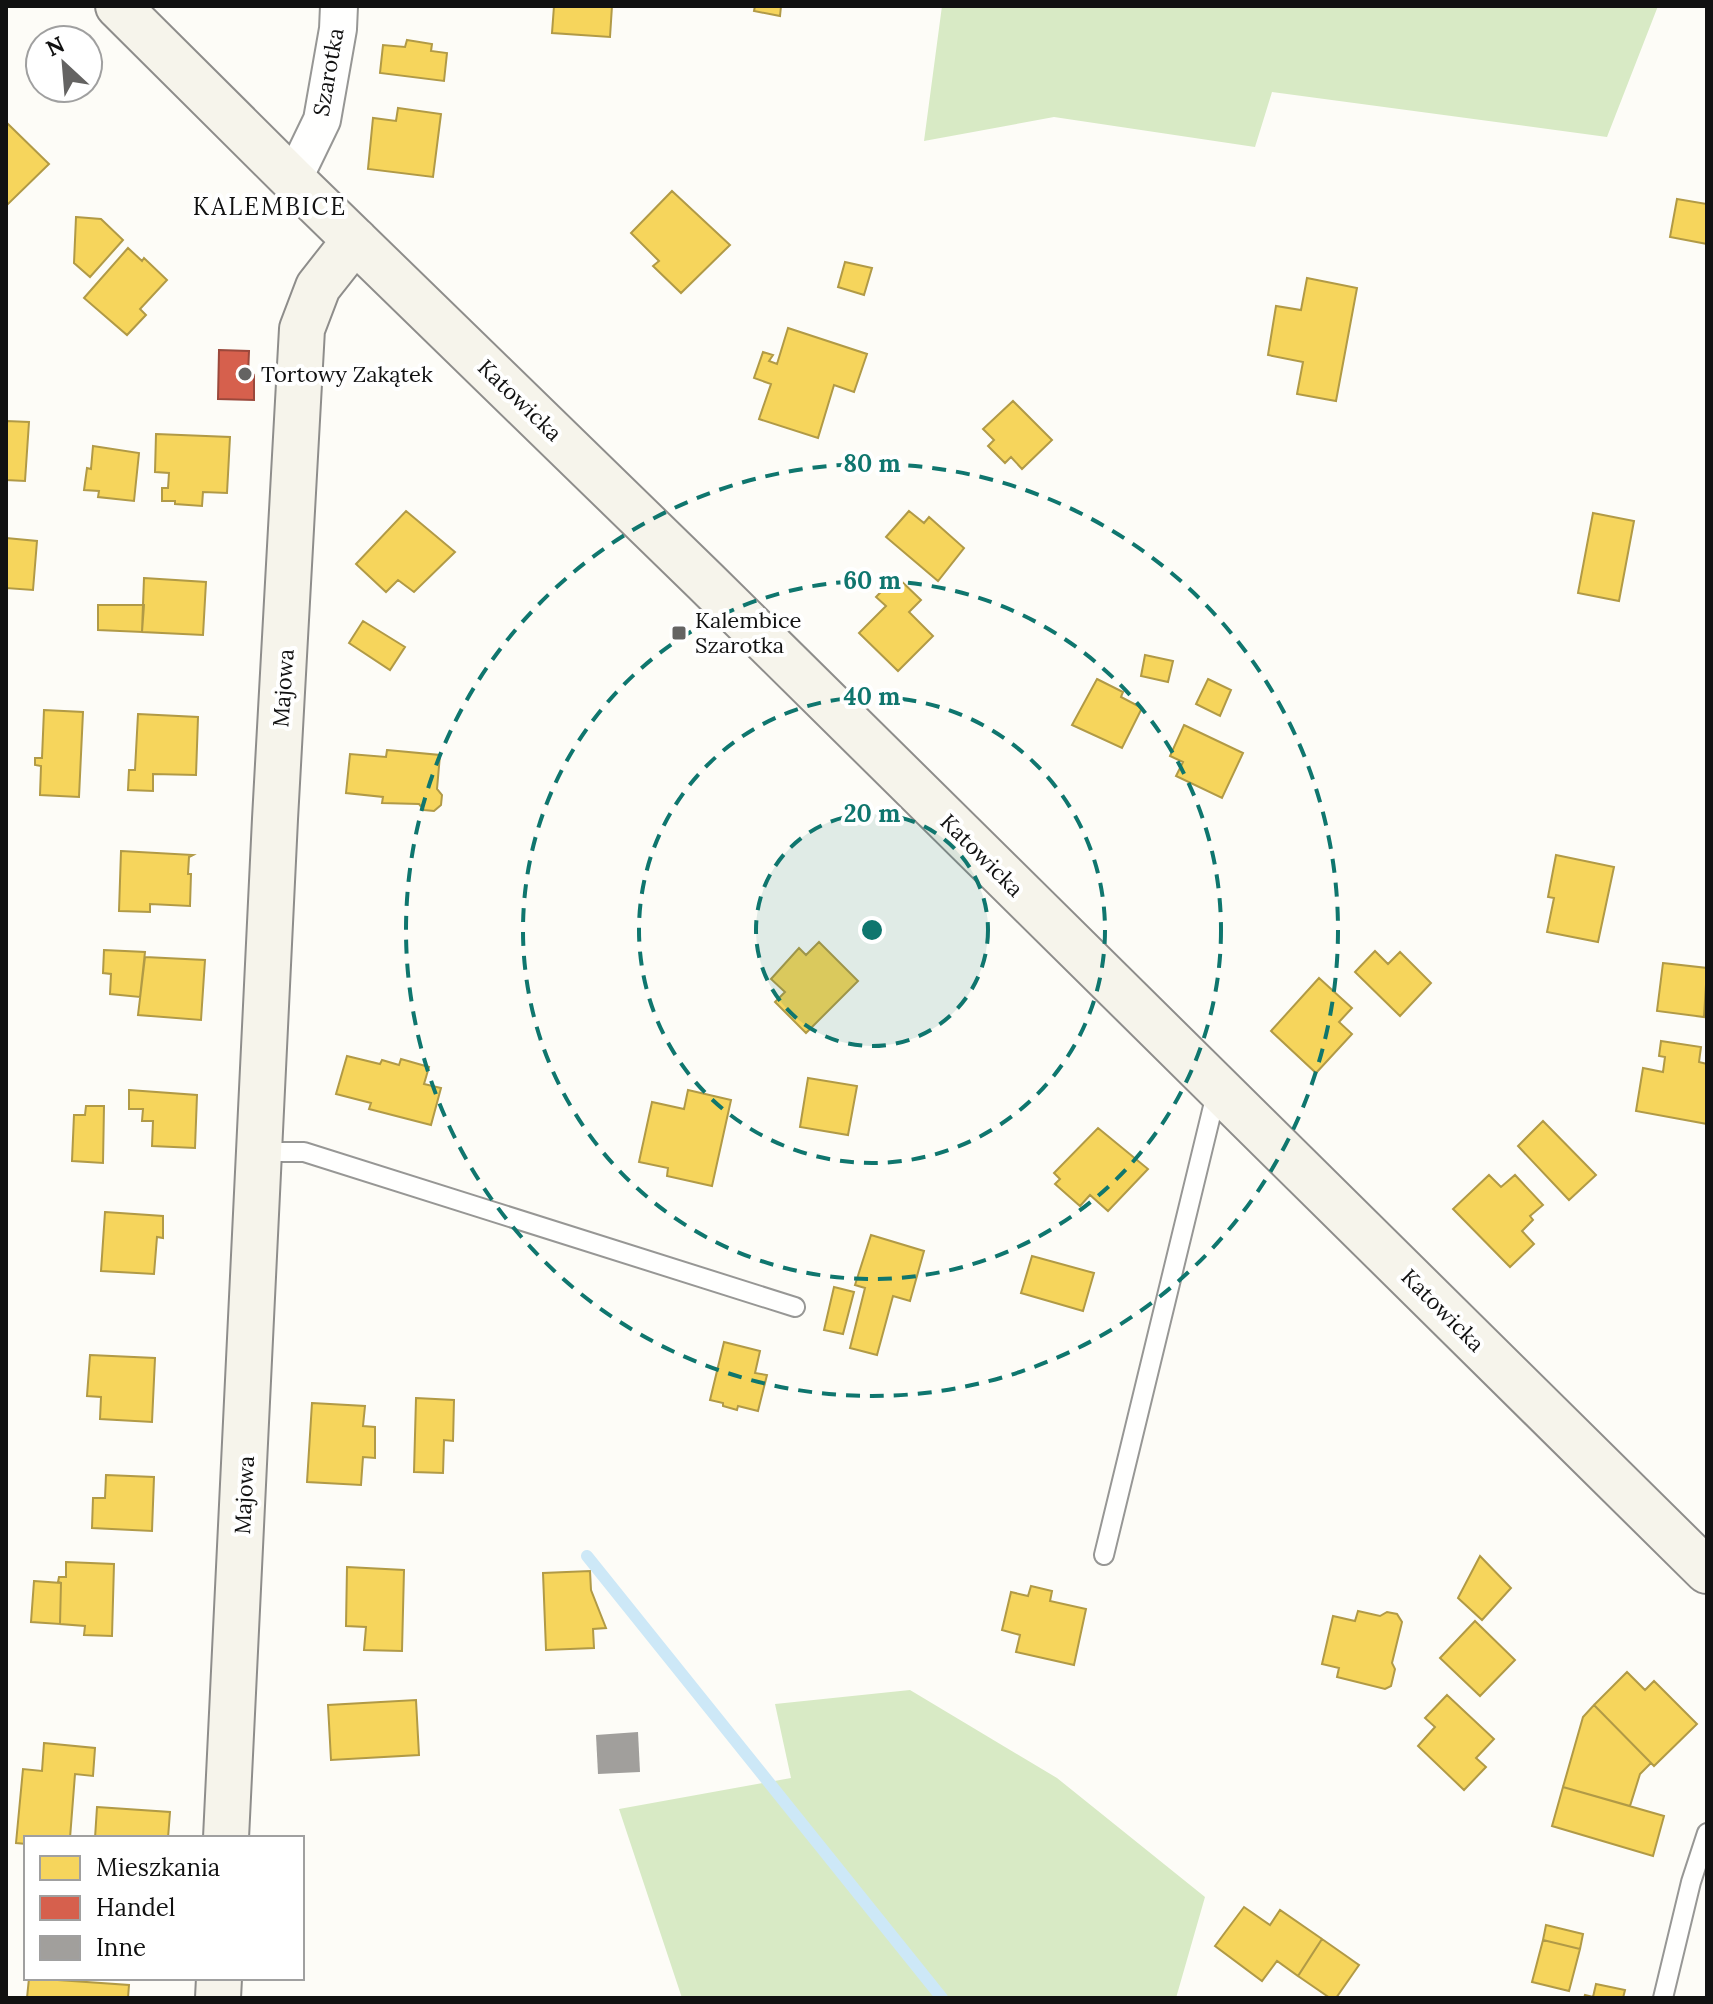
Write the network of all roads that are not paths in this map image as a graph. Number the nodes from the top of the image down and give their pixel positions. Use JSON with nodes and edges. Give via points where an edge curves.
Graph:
{"nodes":[{"id":1,"x":118,"y":6,"type":"edge"},
{"id":2,"x":339,"y":6,"type":"edge"},
{"id":3,"x":293,"y":180,"type":"junction"},
{"id":4,"x":355,"y":240,"type":"junction"},
{"id":5,"x":1218,"y":1088,"type":"junction"},
{"id":6,"x":261,"y":1152,"type":"junction"},
{"id":7,"x":795,"y":1307,"type":"dead end"},
{"id":8,"x":1104,"y":1555,"type":"dead end"},
{"id":9,"x":1707,"y":1571,"type":"edge"},
{"id":10,"x":1707,"y":1833,"type":"edge"},
{"id":11,"x":226,"y":1836,"type":"edge"},
{"id":12,"x":1663,"y":1998,"type":"edge"}],
"edges":[{"from":1,"to":3,"type":"main road","name":"Katowicka"},
{"from":2,"to":3,"type":"street","name":"Szarotka","via":[[322,120]]},
{"from":3,"to":4,"type":"main road","name":"Katowicka"},
{"from":4,"to":5,"type":"main road","name":"Katowicka"},
{"from":4,"to":6,"type":"main road","name":"Majowa","via":[[318,287],[302,329]]},
{"from":5,"to":8,"type":"lane"},
{"from":5,"to":9,"type":"main road","name":"Katowicka"},
{"from":6,"to":7,"type":"lane","via":[[304,1152]]},
{"from":6,"to":11,"type":"main road","name":"Majowa"},
{"from":10,"to":12,"type":"lane"}]}
